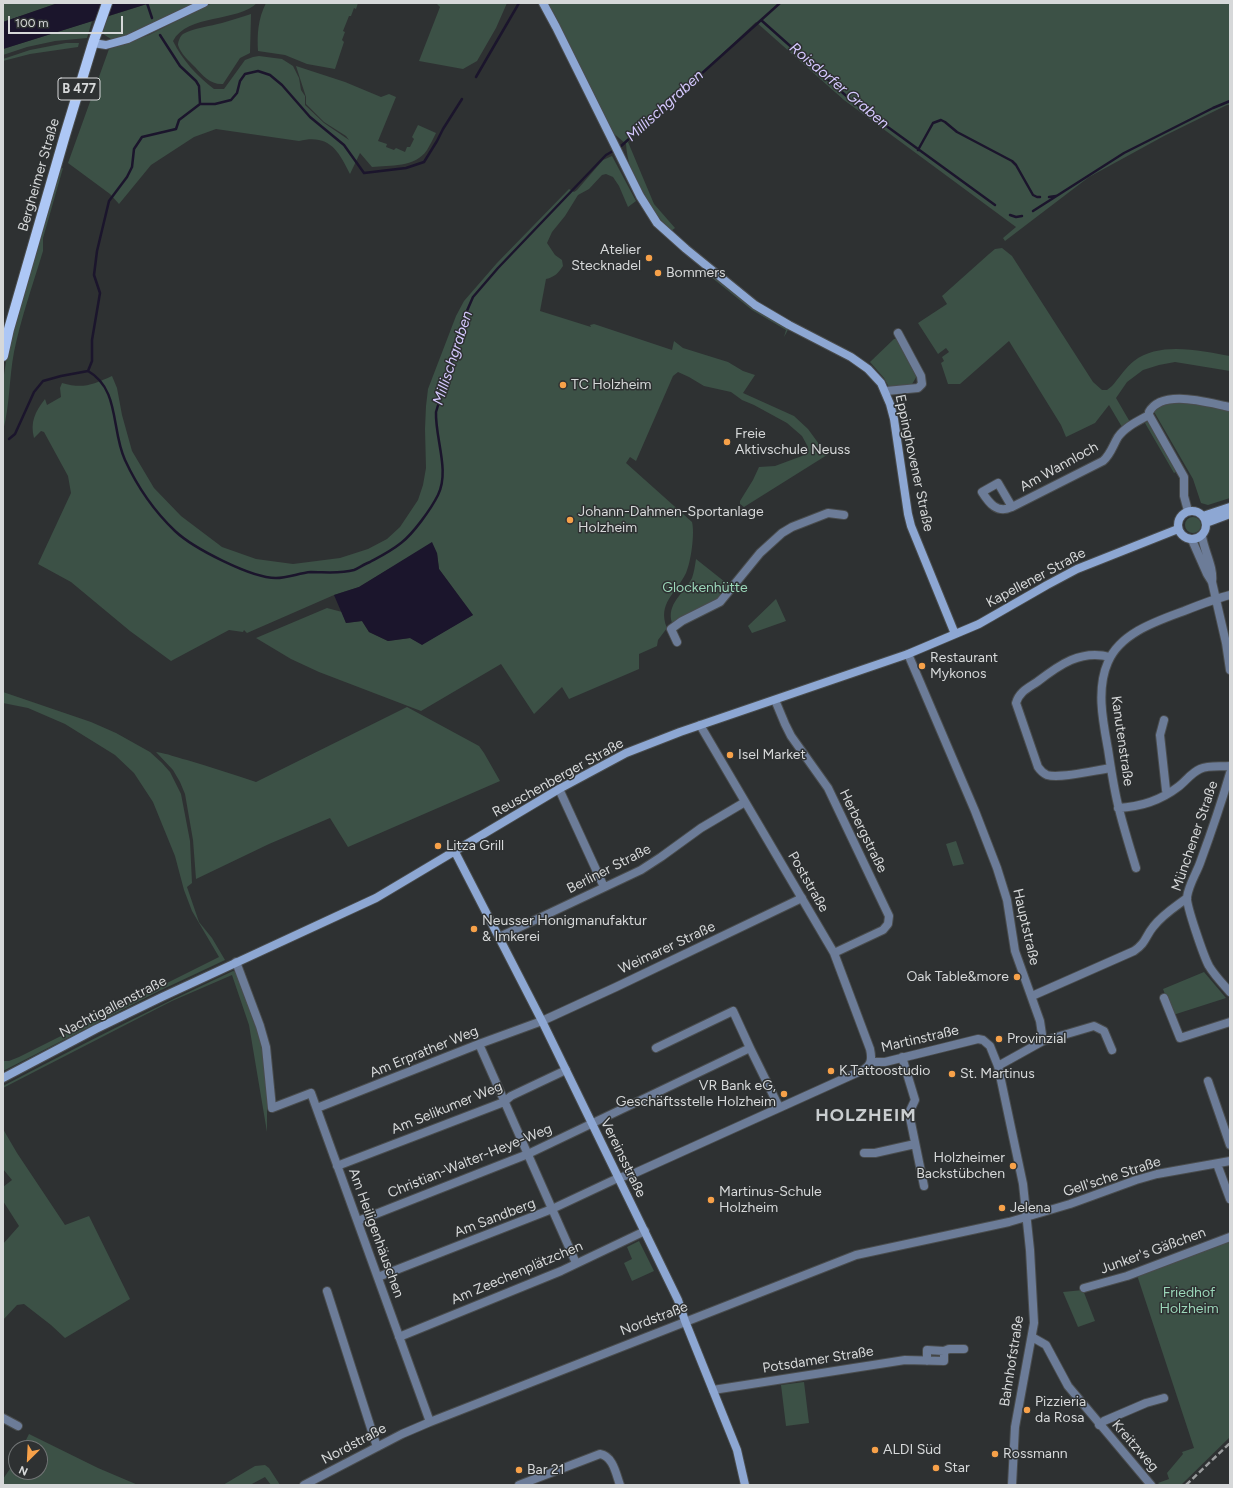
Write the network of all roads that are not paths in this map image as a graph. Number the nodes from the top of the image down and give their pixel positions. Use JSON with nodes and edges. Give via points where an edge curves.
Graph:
{"nodes":[{"id":1,"x":107,"y":3,"type":"edge"},
{"id":2,"x":204,"y":3,"type":"edge"},
{"id":3,"x":543,"y":3,"type":"edge"},
{"id":4,"x":93,"y":43,"type":"junction"},
{"id":5,"x":898,"y":333,"type":"dead end"},
{"id":6,"x":3,"y":356,"type":"edge"},
{"id":7,"x":886,"y":391,"type":"junction"},
{"id":8,"x":1230,"y":407,"type":"edge"},
{"id":9,"x":1149,"y":415,"type":"junction"},
{"id":10,"x":1230,"y":507,"type":"edge"},
{"id":11,"x":1012,"y":508,"type":"dead end"},
{"id":12,"x":1188,"y":511,"type":"junction"},
{"id":13,"x":1230,"y":514,"type":"edge"},
{"id":14,"x":844,"y":515,"type":"dead end"},
{"id":15,"x":1205,"y":520,"type":"junction"},
{"id":16,"x":1178,"y":529,"type":"junction"},
{"id":17,"x":1202,"y":536,"type":"junction"},
{"id":18,"x":1192,"y":540,"type":"junction"},
{"id":19,"x":1212,"y":582,"type":"junction"},
{"id":20,"x":1230,"y":595,"type":"edge"},
{"id":21,"x":1216,"y":598,"type":"junction"},
{"id":22,"x":955,"y":634,"type":"junction"},
{"id":23,"x":677,"y":642,"type":"dead end"},
{"id":24,"x":908,"y":654,"type":"junction"},
{"id":25,"x":1110,"y":658,"type":"junction"},
{"id":26,"x":1230,"y":670,"type":"edge"},
{"id":27,"x":775,"y":700,"type":"junction"},
{"id":28,"x":1164,"y":720,"type":"dead end"},
{"id":29,"x":700,"y":725,"type":"junction"},
{"id":30,"x":1230,"y":766,"type":"edge"},
{"id":31,"x":1111,"y":768,"type":"junction"},
{"id":32,"x":1230,"y":773,"type":"edge"},
{"id":33,"x":559,"y":790,"type":"junction"},
{"id":34,"x":1168,"y":793,"type":"junction"},
{"id":35,"x":745,"y":802,"type":"junction"},
{"id":36,"x":1118,"y":808,"type":"junction"},
{"id":37,"x":455,"y":852,"type":"junction"},
{"id":38,"x":1136,"y":868,"type":"dead end"},
{"id":39,"x":604,"y":887,"type":"junction"},
{"id":40,"x":802,"y":898,"type":"junction"},
{"id":41,"x":1187,"y":898,"type":"junction"},
{"id":42,"x":499,"y":937,"type":"junction"},
{"id":43,"x":834,"y":954,"type":"junction"},
{"id":44,"x":236,"y":962,"type":"junction"},
{"id":45,"x":1230,"y":992,"type":"edge"},
{"id":46,"x":1032,"y":996,"type":"junction"},
{"id":47,"x":1164,"y":998,"type":"dead end"},
{"id":48,"x":542,"y":1021,"type":"junction"},
{"id":49,"x":1230,"y":1022,"type":"edge"},
{"id":50,"x":1043,"y":1041,"type":"junction"},
{"id":51,"x":479,"y":1044,"type":"junction"},
{"id":52,"x":656,"y":1048,"type":"dead end"},
{"id":53,"x":750,"y":1048,"type":"junction"},
{"id":54,"x":1112,"y":1050,"type":"dead end"},
{"id":55,"x":902,"y":1057,"type":"junction"},
{"id":56,"x":871,"y":1062,"type":"junction"},
{"id":57,"x":998,"y":1066,"type":"junction"},
{"id":58,"x":566,"y":1070,"type":"junction"},
{"id":59,"x":3,"y":1078,"type":"edge"},
{"id":60,"x":1208,"y":1081,"type":"dead end"},
{"id":61,"x":504,"y":1102,"type":"junction"},
{"id":62,"x":779,"y":1107,"type":"junction"},
{"id":63,"x":317,"y":1108,"type":"junction"},
{"id":64,"x":592,"y":1123,"type":"junction"},
{"id":65,"x":915,"y":1144,"type":"junction"},
{"id":66,"x":1230,"y":1145,"type":"edge"},
{"id":67,"x":864,"y":1153,"type":"dead end"},
{"id":68,"x":528,"y":1154,"type":"junction"},
{"id":69,"x":1230,"y":1161,"type":"edge"},
{"id":70,"x":1217,"y":1164,"type":"junction"},
{"id":71,"x":337,"y":1166,"type":"junction"},
{"id":72,"x":618,"y":1178,"type":"junction"},
{"id":73,"x":924,"y":1186,"type":"dead end"},
{"id":74,"x":1230,"y":1199,"type":"edge"},
{"id":75,"x":552,"y":1209,"type":"junction"},
{"id":76,"x":1026,"y":1217,"type":"junction"},
{"id":77,"x":358,"y":1221,"type":"junction"},
{"id":78,"x":645,"y":1231,"type":"junction"},
{"id":79,"x":1230,"y":1237,"type":"edge"},
{"id":80,"x":576,"y":1264,"type":"junction"},
{"id":81,"x":378,"y":1277,"type":"junction"},
{"id":82,"x":1084,"y":1288,"type":"dead end"},
{"id":83,"x":327,"y":1291,"type":"dead end"},
{"id":84,"x":685,"y":1321,"type":"junction"},
{"id":85,"x":399,"y":1337,"type":"junction"},
{"id":86,"x":1032,"y":1337,"type":"junction"},
{"id":87,"x":964,"y":1349,"type":"dead end"},
{"id":88,"x":713,"y":1390,"type":"junction"},
{"id":89,"x":1164,"y":1398,"type":"dead end"},
{"id":90,"x":3,"y":1418,"type":"edge"},
{"id":91,"x":430,"y":1422,"type":"junction"},
{"id":92,"x":1099,"y":1425,"type":"junction"},
{"id":93,"x":18,"y":1426,"type":"dead end"},
{"id":94,"x":377,"y":1447,"type":"junction"},
{"id":95,"x":1147,"y":1483,"type":"edge"},
{"id":96,"x":304,"y":1485,"type":"edge"},
{"id":97,"x":519,"y":1485,"type":"edge"},
{"id":98,"x":620,"y":1485,"type":"edge"},
{"id":99,"x":745,"y":1485,"type":"edge"},
{"id":100,"x":1012,"y":1485,"type":"edge"}],
"edges":[{"from":1,"to":4,"type":"main road","name":"Bergheimer Straße","number":"B 477"},
{"from":2,"to":4,"type":"main road","via":[[128,39],[106,45]]},
{"from":3,"to":7,"type":"main road","name":"Eppinghovener Straße","via":[[620,156],[657,223],[755,305],[862,364]]},
{"from":4,"to":6,"type":"main road","name":"Bergheimer Straße","number":"B 477"},
{"from":5,"to":7,"type":"street","via":[[921,376],[922,384],[918,388]]},
{"from":7,"to":22,"type":"main road","name":"Eppinghovener Straße","via":[[894,419],[908,514]]},
{"from":8,"to":9,"type":"street","name":"Am Wannloch","via":[[1172,398],[1160,402],[1152,408]]},
{"from":9,"to":11,"type":"street","name":"Am Wannloch","via":[[1121,433],[1103,461]]},
{"from":9,"to":12,"type":"street","via":[[1184,477],[1184,496]]},
{"from":10,"to":15,"type":"main road"},
{"from":12,"to":15,"type":"main road","via":[[1196,511]]},
{"from":12,"to":16,"type":"main road","via":[[1179,518]]},
{"from":13,"to":15,"type":"main road"},
{"from":14,"to":23,"type":"street","via":[[828,513],[782,533],[760,553],[720,602],[671,629]]},
{"from":15,"to":17,"type":"main road","via":[[1206,530]]},
{"from":16,"to":18,"type":"main road","via":[[1183,537]]},
{"from":16,"to":22,"type":"main road","name":"Kapellener Straße","via":[[1077,569],[979,624]]},
{"from":17,"to":18,"type":"main road"},
{"from":17,"to":19,"type":"street","via":[[1213,573]]},
{"from":18,"to":19,"type":"street"},
{"from":19,"to":21,"type":"street"},
{"from":20,"to":21,"type":"street"},
{"from":21,"to":25,"type":"street","name":"Kanutenstraße","via":[[1159,620],[1141,630],[1118,646]]},
{"from":21,"to":26,"type":"street"},
{"from":22,"to":24,"type":"main road","name":"Kapellener Straße"},
{"from":24,"to":27,"type":"main road","name":"Reuschenberger Straße"},
{"from":24,"to":46,"type":"street","name":"Hauptstraße","via":[[998,868],[1007,900],[1015,951]]},
{"from":25,"to":31,"type":"street","name":"Kanutenstraße","via":[[1102,681],[1102,704]]},
{"from":25,"to":31,"type":"street","via":[[1101,655],[1066,662],[1020,694],[1016,703],[1038,767],[1043,772],[1061,776]]},
{"from":27,"to":29,"type":"main road","name":"Reuschenberger Straße"},
{"from":27,"to":43,"type":"street","name":"Herbergstraße","via":[[791,736],[828,788],[888,912],[888,924],[883,930]]},
{"from":28,"to":34,"type":"street","via":[[1160,735]]},
{"from":29,"to":33,"type":"main road","name":"Reuschenberger Straße","via":[[626,753]]},
{"from":29,"to":35,"type":"street","name":"Poststraße"},
{"from":30,"to":34,"type":"street","name":"Kanutenstraße","via":[[1200,769]]},
{"from":31,"to":36,"type":"street","name":"Kanutenstraße"},
{"from":32,"to":41,"type":"street","name":"Münchener Straße"},
{"from":33,"to":37,"type":"main road","name":"Reuschenberger Straße"},
{"from":33,"to":39,"type":"street"},
{"from":34,"to":36,"type":"street","name":"Kanutenstraße","via":[[1148,803]]},
{"from":35,"to":39,"type":"street","name":"Berliner Straße","via":[[693,833],[652,864]]},
{"from":35,"to":40,"type":"street","name":"Poststraße"},
{"from":36,"to":38,"type":"street","name":"Kanutenstraße"},
{"from":37,"to":42,"type":"main road","name":"Vereinsstraße"},
{"from":37,"to":44,"type":"main road","name":"Reuschenberger Straße","via":[[376,898]]},
{"from":39,"to":42,"type":"street","name":"Berliner Straße"},
{"from":40,"to":43,"type":"street","name":"Poststraße"},
{"from":40,"to":48,"type":"street","name":"Weimarer Straße"},
{"from":41,"to":45,"type":"street","name":"Münchener Straße","via":[[1206,961]]},
{"from":41,"to":46,"type":"street","via":[[1159,920],[1143,944],[1134,951]]},
{"from":42,"to":48,"type":"main road","name":"Vereinsstraße"},
{"from":43,"to":56,"type":"street","name":"Poststraße","via":[[870,1049]]},
{"from":44,"to":59,"type":"main road","name":"Nachtigallenstraße"},
{"from":44,"to":63,"type":"street","name":"Am Heiligenhäuschen","via":[[266,1047],[272,1108],[311,1093]]},
{"from":46,"to":50,"type":"street","name":"Hauptstraße"},
{"from":47,"to":49,"type":"street","via":[[1180,1038]]},
{"from":48,"to":51,"type":"street","name":"Am Erprather Weg"},
{"from":48,"to":58,"type":"main road","name":"Vereinsstraße"},
{"from":50,"to":54,"type":"street","via":[[1094,1026],[1104,1031]]},
{"from":50,"to":57,"type":"street"},
{"from":51,"to":61,"type":"street"},
{"from":51,"to":63,"type":"street","name":"Am Erprather Weg"},
{"from":52,"to":53,"type":"street","via":[[733,1011]]},
{"from":53,"to":62,"type":"street"},
{"from":53,"to":64,"type":"street","name":"Christian-Walter-Heye-Weg"},
{"from":55,"to":56,"type":"street","name":"Martinstraße","via":[[885,1062]]},
{"from":55,"to":57,"type":"street","name":"Martinstraße","via":[[978,1039],[990,1046]]},
{"from":55,"to":65,"type":"street","via":[[915,1100],[909,1113]]},
{"from":56,"to":62,"type":"street","name":"Martinstraße","via":[[863,1070]]},
{"from":57,"to":76,"type":"street","via":[[1023,1184]]},
{"from":58,"to":61,"type":"street","name":"Am Selikumer Weg","via":[[511,1096]]},
{"from":58,"to":64,"type":"main road","name":"Vereinsstraße"},
{"from":60,"to":66,"type":"street"},
{"from":61,"to":68,"type":"street"},
{"from":61,"to":71,"type":"street","name":"Am Selikumer Weg"},
{"from":62,"to":72,"type":"street","name":"Martinstraße","via":[[635,1173]]},
{"from":63,"to":71,"type":"street","name":"Am Heiligenhäuschen"},
{"from":64,"to":68,"type":"street","name":"Christian-Walter-Heye-Weg"},
{"from":64,"to":72,"type":"main road","name":"Vereinsstraße"},
{"from":65,"to":67,"type":"street"},
{"from":65,"to":73,"type":"street"},
{"from":68,"to":75,"type":"street"},
{"from":68,"to":77,"type":"street","name":"Christian-Walter-Heye-Weg"},
{"from":69,"to":70,"type":"street","name":"Gell'sche Straße"},
{"from":70,"to":74,"type":"street"},
{"from":70,"to":76,"type":"street","name":"Gell'sche Straße","via":[[1149,1176]]},
{"from":71,"to":77,"type":"street","name":"Am Heiligenhäuschen"},
{"from":72,"to":75,"type":"street","name":"Am Sandberg"},
{"from":72,"to":78,"type":"main road","name":"Vereinsstraße"},
{"from":75,"to":80,"type":"street"},
{"from":75,"to":81,"type":"street","name":"Am Sandberg"},
{"from":76,"to":84,"type":"street","name":"Nordstraße","via":[[856,1255]]},
{"from":76,"to":86,"type":"street","name":"Bahnhofstraße","via":[[1034,1323]]},
{"from":77,"to":81,"type":"street","name":"Am Heiligenhäuschen"},
{"from":78,"to":80,"type":"street","name":"Am Zeechenplätzchen"},
{"from":78,"to":84,"type":"main road","name":"Vereinsstraße","via":[[678,1300]]},
{"from":79,"to":82,"type":"street","name":"Junker's Gäßchen","via":[[1127,1276]]},
{"from":80,"to":85,"type":"street","name":"Am Zeechenplätzchen"},
{"from":81,"to":85,"type":"street","name":"Am Heiligenhäuschen"},
{"from":83,"to":94,"type":"street"},
{"from":84,"to":88,"type":"main road","name":"Vereinsstraße"},
{"from":84,"to":91,"type":"street","name":"Nordstraße"},
{"from":85,"to":91,"type":"street","name":"Am Heiligenhäuschen"},
{"from":86,"to":92,"type":"street","name":"Kreitzweg","via":[[1046,1345],[1068,1386]]},
{"from":86,"to":100,"type":"street","name":"Bahnhofstraße","via":[[1014,1427]]},
{"from":87,"to":88,"type":"street","name":"Potsdamer Straße","via":[[944,1351],[944,1361],[905,1360]]},
{"from":88,"to":99,"type":"main road","name":"Vereinsstraße","via":[[737,1450]]},
{"from":89,"to":92,"type":"street","name":"Kreitzweg"},
{"from":90,"to":93,"type":"street"},
{"from":91,"to":94,"type":"street","name":"Nordstraße"},
{"from":92,"to":95,"type":"street","name":"Kreitzweg"},
{"from":94,"to":96,"type":"street","name":"Nordstraße"},
{"from":97,"to":98,"type":"street","via":[[600,1454],[608,1458]]}]}
